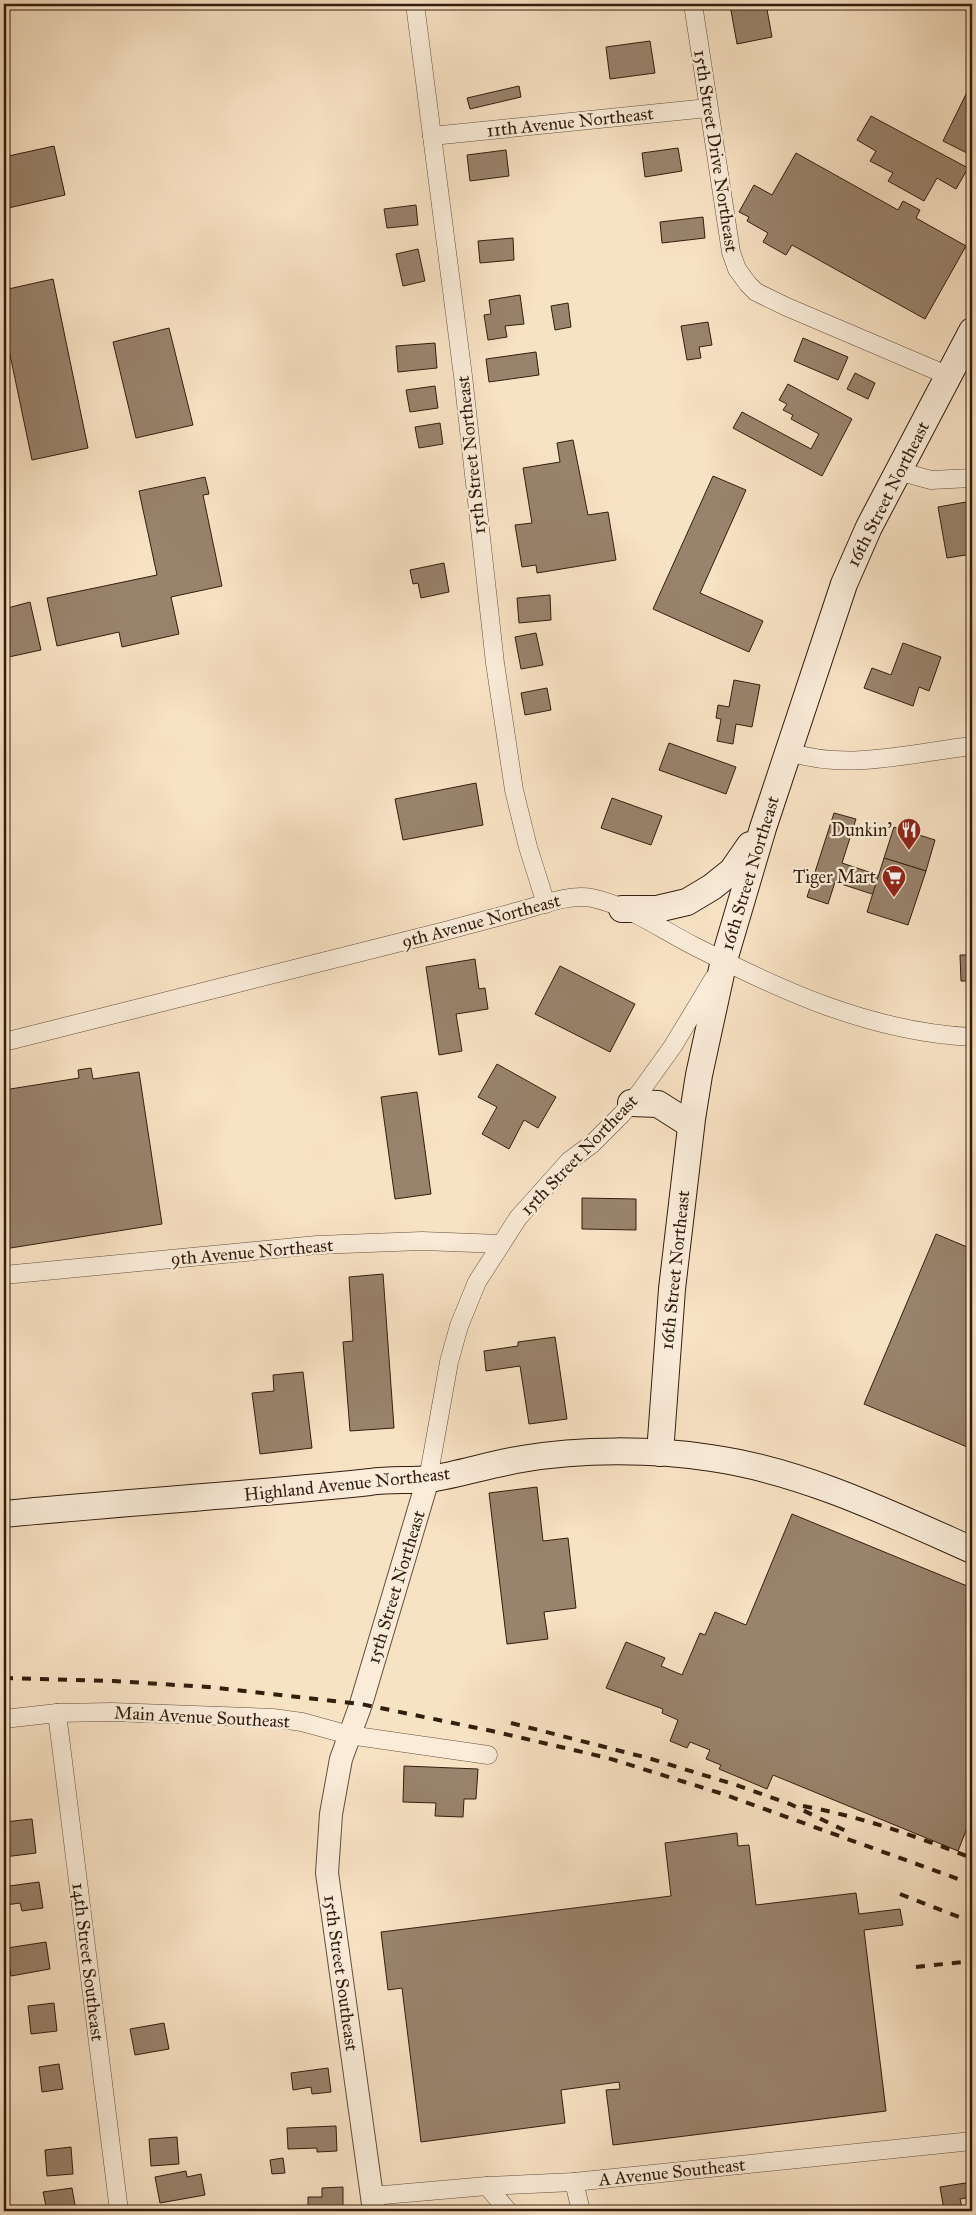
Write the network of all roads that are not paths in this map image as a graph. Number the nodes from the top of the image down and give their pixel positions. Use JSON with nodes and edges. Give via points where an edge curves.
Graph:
{"nodes":[{"id":1,"x":414,"y":4,"type":"edge"},
{"id":2,"x":693,"y":4,"type":"edge"},
{"id":3,"x":708,"y":108,"type":"junction"},
{"id":4,"x":432,"y":136,"type":"junction"},
{"id":5,"x":972,"y":331,"type":"edge"},
{"id":6,"x":949,"y":376,"type":"junction"},
{"id":7,"x":898,"y":470,"type":"junction"},
{"id":8,"x":972,"y":478,"type":"edge"},
{"id":9,"x":972,"y":746,"type":"edge"},
{"id":10,"x":789,"y":752,"type":"junction"},
{"id":11,"x":762,"y":828,"type":"junction"},
{"id":12,"x":546,"y":904,"type":"junction"},
{"id":13,"x":622,"y":909,"type":"junction"},
{"id":14,"x":724,"y":960,"type":"junction"},
{"id":15,"x":972,"y":1037,"type":"edge"},
{"id":16,"x":4,"y":1042,"type":"edge"},
{"id":17,"x":631,"y":1103,"type":"junction"},
{"id":18,"x":691,"y":1125,"type":"junction"},
{"id":19,"x":501,"y":1244,"type":"junction"},
{"id":20,"x":4,"y":1275,"type":"edge"},
{"id":21,"x":660,"y":1453,"type":"junction"},
{"id":22,"x":428,"y":1479,"type":"junction"},
{"id":23,"x":4,"y":1514,"type":"edge"},
{"id":24,"x":972,"y":1550,"type":"edge"},
{"id":25,"x":57,"y":1713,"type":"junction"},
{"id":26,"x":4,"y":1719,"type":"edge"},
{"id":27,"x":349,"y":1735,"type":"junction"},
{"id":28,"x":488,"y":1755,"type":"dead end"},
{"id":29,"x":972,"y":2141,"type":"edge"},
{"id":30,"x":574,"y":2182,"type":"junction"},
{"id":31,"x":487,"y":2186,"type":"junction"},
{"id":32,"x":373,"y":2204,"type":"edge"},
{"id":33,"x":119,"y":2211,"type":"edge"},
{"id":34,"x":508,"y":2211,"type":"edge"},
{"id":35,"x":581,"y":2211,"type":"edge"}],
"edges":[{"from":1,"to":4,"type":"street","name":"15th Street Northeast"},
{"from":2,"to":3,"type":"street","name":"15th Street Drive Northeast"},
{"from":3,"to":4,"type":"street","name":"11th Avenue Northeast"},
{"from":3,"to":6,"type":"street","name":"15th Street Drive Northeast","via":[[731,252],[737,269],[748,284],[756,292],[787,307]]},
{"from":4,"to":12,"type":"street","name":"15th Street Northeast","via":[[495,663],[514,790]]},
{"from":5,"to":6,"type":"main road","name":"16th Street Northeast"},
{"from":6,"to":7,"type":"main road","name":"16th Street Northeast"},
{"from":7,"to":8,"type":"street","via":[[931,480]]},
{"from":7,"to":10,"type":"main road","name":"16th Street Northeast","via":[[844,584]]},
{"from":9,"to":10,"type":"street","via":[[858,762],[823,761]]},
{"from":10,"to":11,"type":"main road","name":"16th Street Northeast"},
{"from":11,"to":13,"type":"main road","via":[[732,871],[687,902],[657,909]]},
{"from":11,"to":14,"type":"main road","name":"16th Street Northeast"},
{"from":12,"to":13,"type":"street","name":"9th Avenue Northeast","via":[[567,898],[589,898]]},
{"from":12,"to":16,"type":"street","name":"9th Avenue Northeast"},
{"from":13,"to":14,"type":"street","name":"9th Avenue Northeast"},
{"from":14,"to":15,"type":"street","name":"9th Avenue Northeast","via":[[773,986],[859,1018],[914,1031]]},
{"from":14,"to":17,"type":"street","name":"15th Street Northeast","via":[[673,1046]]},
{"from":14,"to":18,"type":"main road","name":"16th Street Northeast"},
{"from":17,"to":18,"type":"main road","via":[[658,1104]]},
{"from":17,"to":19,"type":"street","name":"15th Street Northeast","via":[[592,1144],[569,1162],[518,1218]]},
{"from":18,"to":21,"type":"main road","name":"16th Street Northeast","via":[[672,1289]]},
{"from":19,"to":20,"type":"street","name":"9th Avenue Northeast","via":[[422,1240],[318,1246]]},
{"from":19,"to":22,"type":"street","name":"15th Street Northeast","via":[[477,1282],[459,1326],[449,1362]]},
{"from":21,"to":22,"type":"main road","name":"Highland Avenue Northeast","via":[[524,1459]]},
{"from":21,"to":24,"type":"main road","name":"Highland Avenue Northeast","via":[[711,1458],[788,1476],[837,1492]]},
{"from":22,"to":23,"type":"main road","name":"Highland Avenue Northeast","via":[[385,1480]]},
{"from":22,"to":27,"type":"street","name":"15th Street Northeast"},
{"from":25,"to":26,"type":"street","name":"Main Avenue Southeast"},
{"from":25,"to":27,"type":"street","name":"Main Avenue Southeast","via":[[273,1718]]},
{"from":25,"to":33,"type":"street","name":"14th Street Southeast"},
{"from":27,"to":28,"type":"street","name":"Main Avenue Southeast"},
{"from":27,"to":32,"type":"street","name":"15th Street Southeast","via":[[341,1758],[331,1814],[327,1873]]},
{"from":29,"to":30,"type":"street","name":"A Avenue Southeast"},
{"from":30,"to":31,"type":"street","name":"A Avenue Southeast"},
{"from":30,"to":35,"type":"street"},
{"from":31,"to":32,"type":"street","name":"A Avenue Southeast"},
{"from":31,"to":34,"type":"street"}]}
